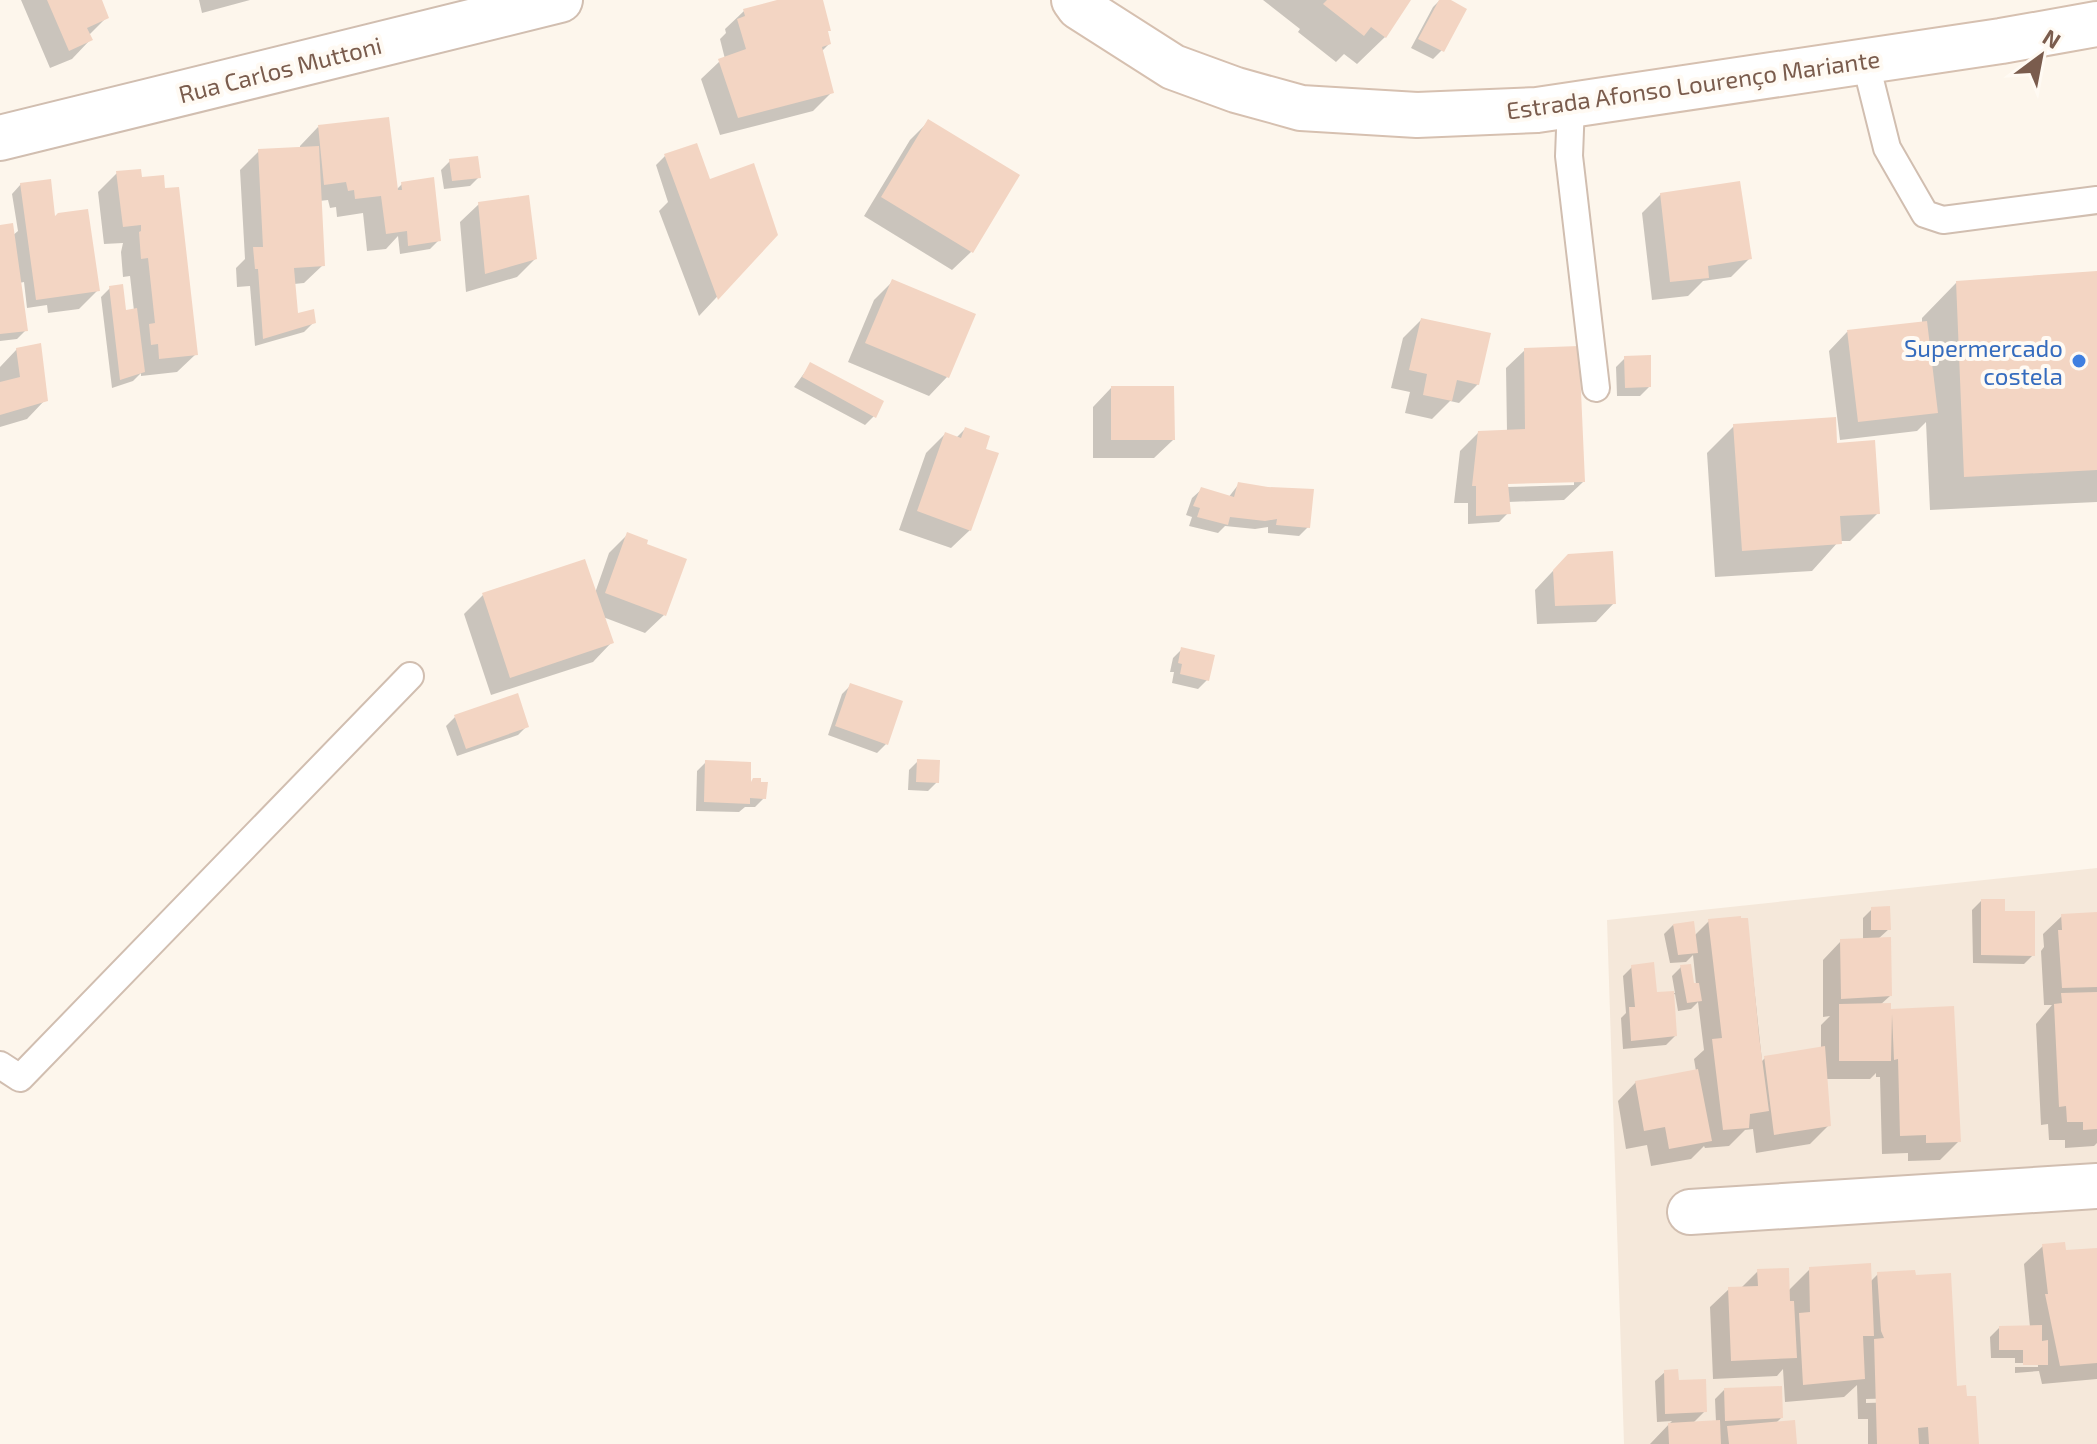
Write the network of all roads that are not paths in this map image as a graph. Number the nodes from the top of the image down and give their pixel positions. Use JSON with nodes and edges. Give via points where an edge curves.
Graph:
{"nodes":[{"id":1,"x":560,"y":0,"type":"edge"},
{"id":2,"x":1074,"y":0,"type":"edge"},
{"id":3,"x":2097,"y":24,"type":"edge"},
{"id":4,"x":1865,"y":60,"type":"junction"},
{"id":5,"x":1571,"y":104,"type":"junction"},
{"id":6,"x":0,"y":138,"type":"edge"},
{"id":7,"x":2097,"y":200,"type":"edge"},
{"id":8,"x":1596,"y":388,"type":"dead end"},
{"id":9,"x":410,"y":676,"type":"dead end"},
{"id":10,"x":0,"y":1065,"type":"edge"},
{"id":11,"x":2097,"y":1186,"type":"edge"},
{"id":12,"x":1690,"y":1212,"type":"dead end"}],
"edges":[{"from":1,"to":6,"type":"main road","name":"Rua Carlos Muttoni"},
{"from":2,"to":5,"type":"main road","name":"Estrada Afonso Lourenço Mariante","via":[[1173,67],[1301,108],[1417,115]]},
{"from":3,"to":4,"type":"main road","name":"Estrada Afonso Lourenço Mariante"},
{"from":4,"to":5,"type":"main road","name":"Estrada Afonso Lourenço Mariante"},
{"from":4,"to":7,"type":"lane","via":[[1887,148],[1925,214],[1943,220]]},
{"from":5,"to":8,"type":"lane","via":[[1569,156]]},
{"from":9,"to":10,"type":"lane","via":[[20,1078]]},
{"from":11,"to":12,"type":"main road"}]}
